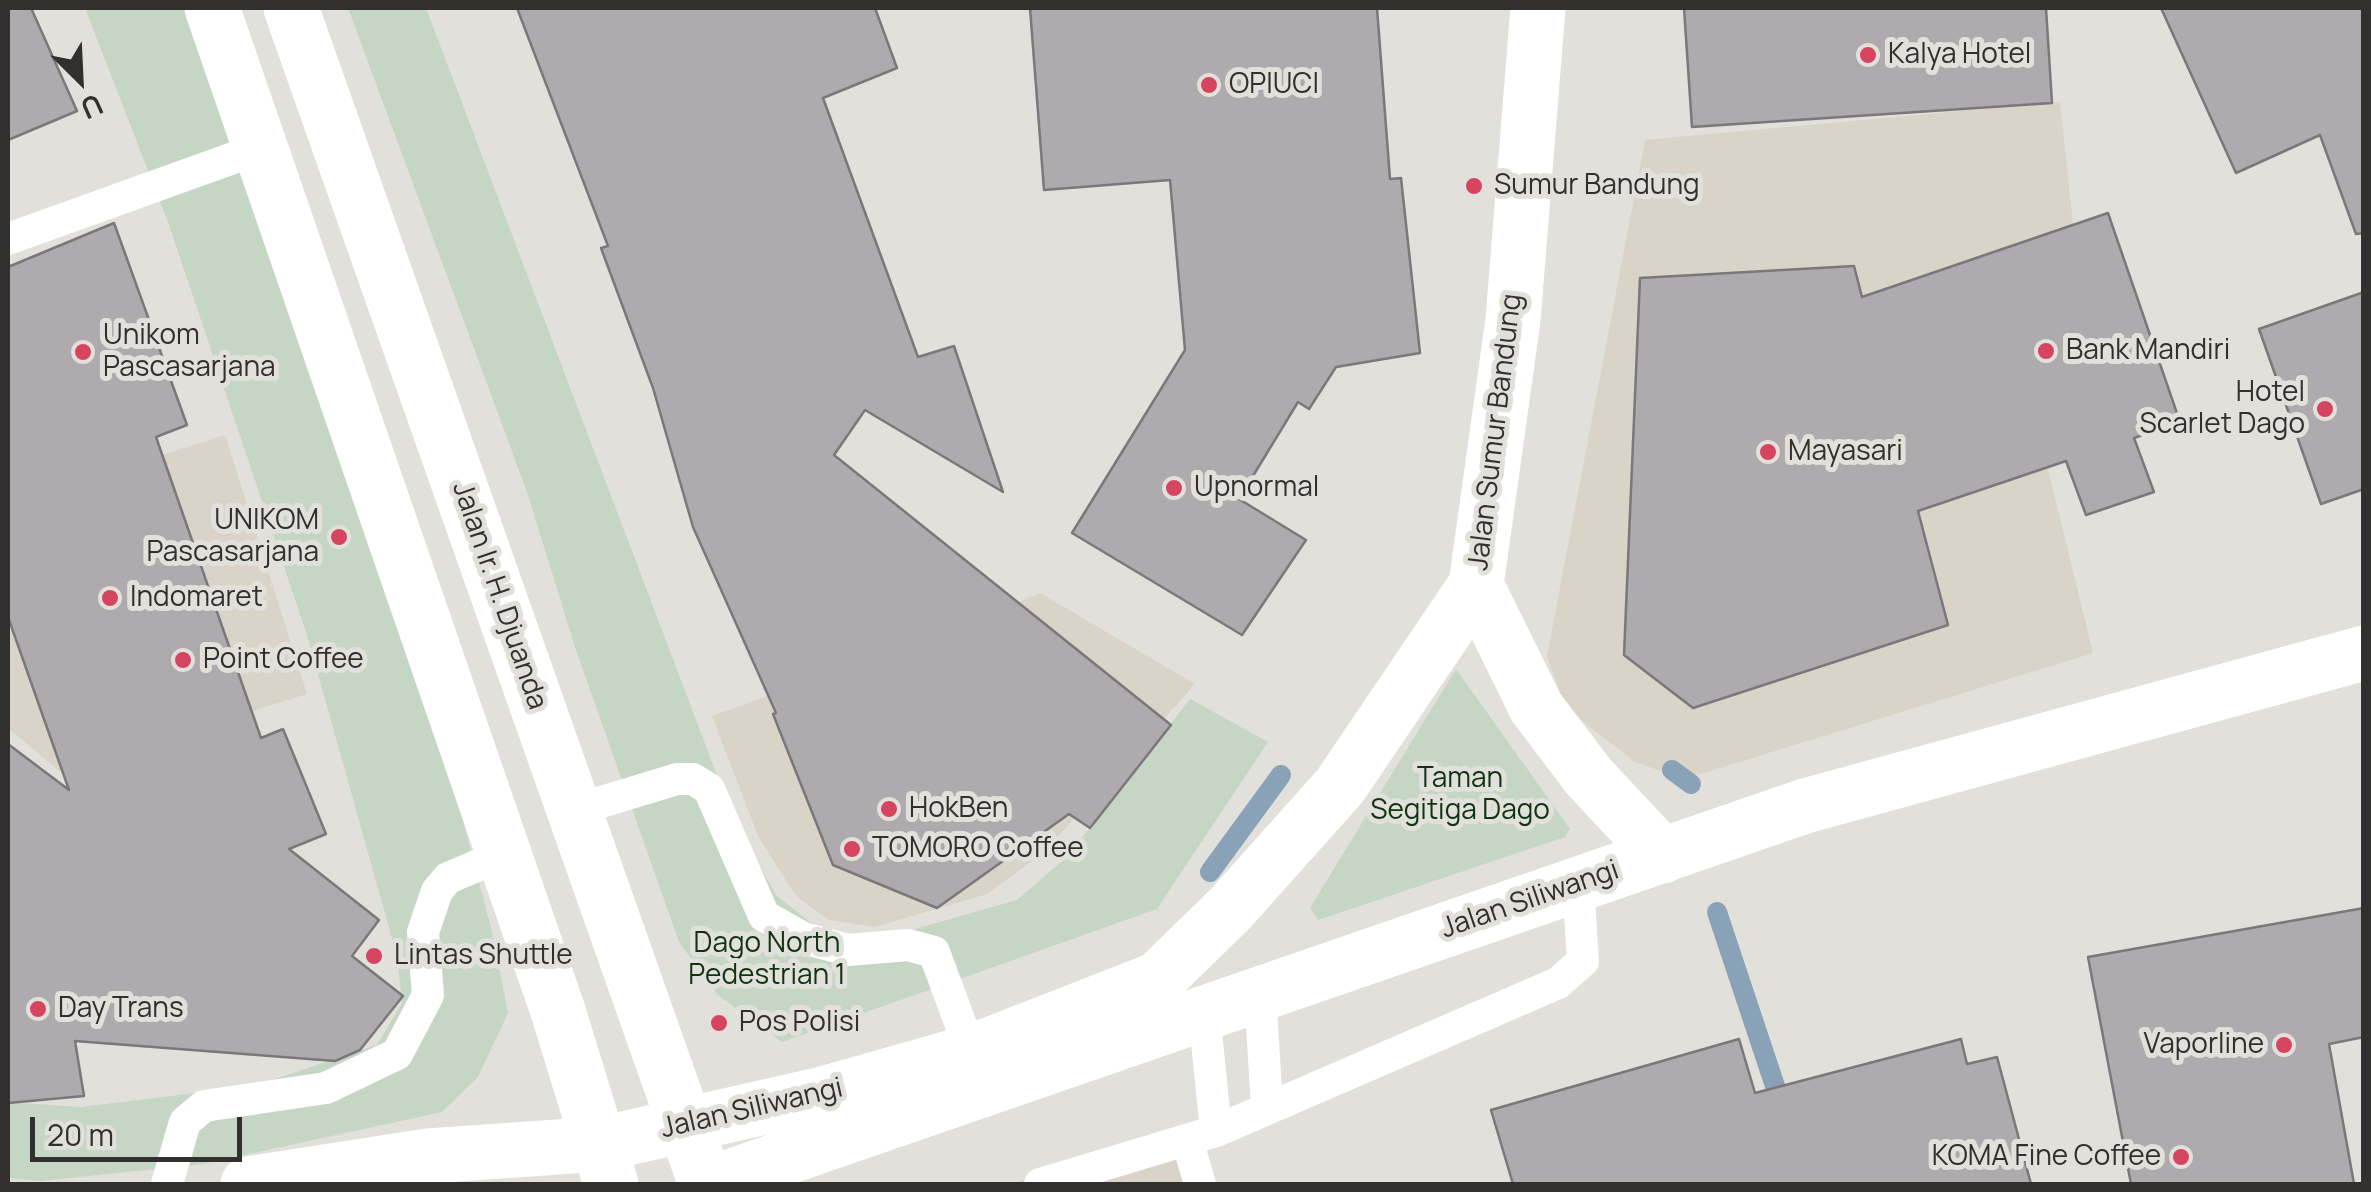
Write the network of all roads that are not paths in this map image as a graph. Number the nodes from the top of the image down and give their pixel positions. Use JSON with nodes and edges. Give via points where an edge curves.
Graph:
{"nodes":[{"id":1,"x":212,"y":8,"type":"edge"},
{"id":2,"x":291,"y":8,"type":"edge"},
{"id":3,"x":1538,"y":8,"type":"edge"},
{"id":4,"x":260,"y":148,"type":"junction"},
{"id":5,"x":8,"y":239,"type":"edge"},
{"id":6,"x":1476,"y":586,"type":"junction"},
{"id":7,"x":2364,"y":653,"type":"edge"},
{"id":8,"x":575,"y":810,"type":"junction"},
{"id":9,"x":505,"y":854,"type":"junction"},
{"id":10,"x":1663,"y":856,"type":"junction"},
{"id":11,"x":1578,"y":884,"type":"junction"},
{"id":12,"x":1260,"y":991,"type":"junction"},
{"id":13,"x":1204,"y":1012,"type":"junction"},
{"id":14,"x":972,"y":1052,"type":"junction"},
{"id":15,"x":1267,"y":1107,"type":"junction"},
{"id":16,"x":685,"y":1124,"type":"junction"},
{"id":17,"x":1202,"y":1136,"type":"junction"},
{"id":18,"x":606,"y":1164,"type":"edge"},
{"id":19,"x":167,"y":1184,"type":"edge"},
{"id":20,"x":248,"y":1184,"type":"edge"},
{"id":21,"x":707,"y":1184,"type":"edge"},
{"id":22,"x":1040,"y":1184,"type":"edge"},
{"id":23,"x":1200,"y":1184,"type":"edge"}],
"edges":[{"from":1,"to":4,"type":"main road"},
{"from":2,"to":8,"type":"main road","name":"Jalan Ir. H. Djuanda"},
{"from":3,"to":6,"type":"main road","name":"Jalan Sumur Bandung","via":[[1512,320]]},
{"from":4,"to":5,"type":"lane"},
{"from":4,"to":9,"type":"main road"},
{"from":6,"to":10,"type":"main road","name":"Jalan Sumur Bandung","via":[[1536,708]]},
{"from":6,"to":14,"type":"main road","name":"Jalan Siliwangi","via":[[1340,786],[1158,979]]},
{"from":7,"to":10,"type":"main road","name":"Jalan Siliwangi","via":[[1805,806]]},
{"from":8,"to":14,"type":"lane","via":[[677,779],[708,789],[764,916],[803,938],[848,950],[908,944],[934,952]]},
{"from":8,"to":16,"type":"main road","name":"Jalan Ir. H. Djuanda"},
{"from":9,"to":18,"type":"main road"},
{"from":9,"to":19,"type":"lane","via":[[448,878],[437,891],[423,932],[428,994],[397,1054],[326,1088],[204,1106],[185,1122]]},
{"from":10,"to":11,"type":"main road","name":"Jalan Siliwangi"},
{"from":11,"to":12,"type":"main road","name":"Jalan Siliwangi"},
{"from":11,"to":15,"type":"lane","via":[[1583,961],[1558,983]]},
{"from":12,"to":13,"type":"main road","name":"Jalan Siliwangi"},
{"from":12,"to":15,"type":"lane"},
{"from":13,"to":17,"type":"lane"},
{"from":13,"to":21,"type":"main road","name":"Jalan Siliwangi"},
{"from":14,"to":16,"type":"main road","name":"Jalan Siliwangi"},
{"from":15,"to":17,"type":"lane"},
{"from":16,"to":18,"type":"main road","name":"Jalan Siliwangi"},
{"from":16,"to":21,"type":"main road","name":"Jalan Ir. H. Djuanda"},
{"from":17,"to":22,"type":"lane"},
{"from":17,"to":23,"type":"lane"},
{"from":18,"to":20,"type":"main road","name":"Jalan Siliwangi","via":[[428,1156]]}]}
